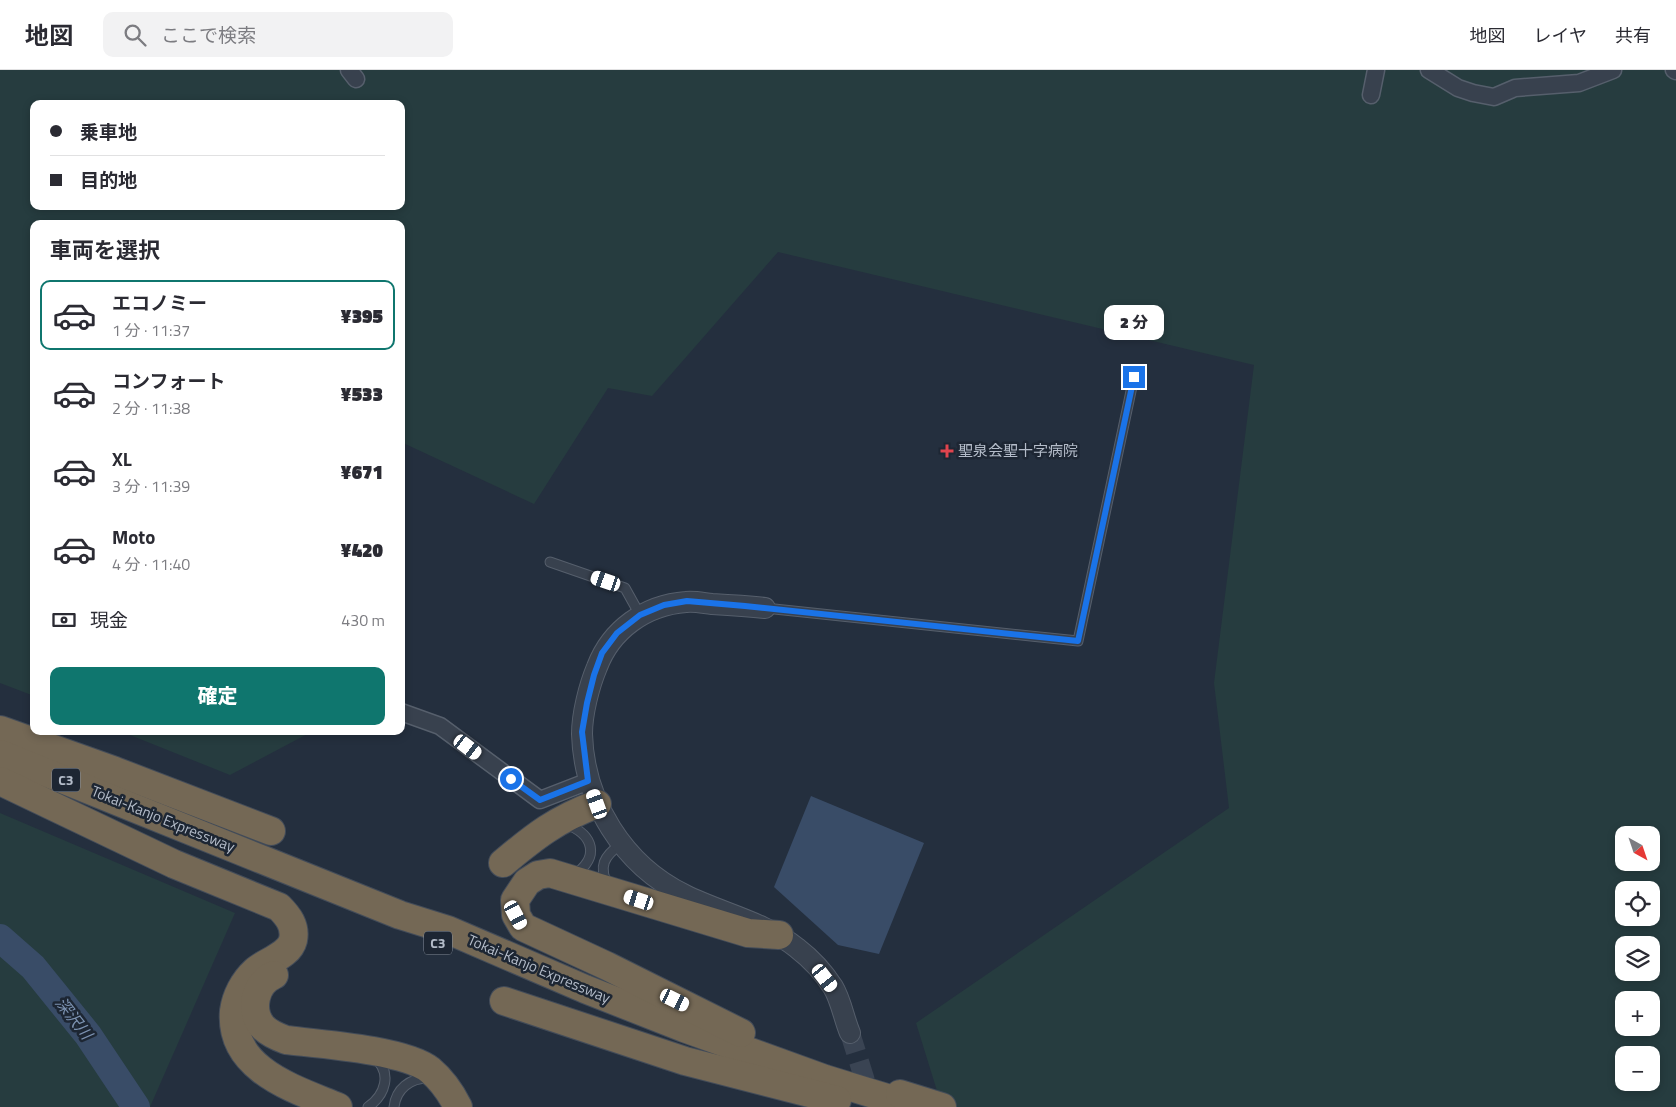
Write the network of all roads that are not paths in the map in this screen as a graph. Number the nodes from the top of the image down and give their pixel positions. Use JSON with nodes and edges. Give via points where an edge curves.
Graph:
{"nodes":[{"id":1,"x":1376,"y":70,"type":"edge"},
{"id":2,"x":1429,"y":70,"type":"edge"},
{"id":3,"x":1613,"y":70,"type":"edge"},
{"id":4,"x":1371,"y":95,"type":"dead end"},
{"id":5,"x":1134,"y":377,"type":"dead end"},
{"id":6,"x":550,"y":562,"type":"dead end"},
{"id":7,"x":765,"y":608,"type":"joint"},
{"id":8,"x":640,"y":615,"type":"junction"},
{"id":9,"x":405,"y":713,"type":"edge"},
{"id":10,"x":0,"y":730,"type":"edge"},
{"id":11,"x":0,"y":754,"type":"edge"},
{"id":12,"x":0,"y":771,"type":"edge"},
{"id":13,"x":0,"y":781,"type":"edge"},
{"id":14,"x":593,"y":792,"type":"junction"},
{"id":15,"x":554,"y":823,"type":"junction"},
{"id":16,"x":271,"y":831,"type":"dead end"},
{"id":17,"x":621,"y":844,"type":"junction"},
{"id":18,"x":503,"y":864,"type":"dead end"},
{"id":19,"x":569,"y":878,"type":"junction"},
{"id":20,"x":610,"y":890,"type":"junction"},
{"id":21,"x":778,"y":935,"type":"junction"},
{"id":22,"x":298,"y":965,"type":"dead end"},
{"id":23,"x":504,"y":1001,"type":"dead end"},
{"id":24,"x":850,"y":1033,"type":"tunnel mouth"},
{"id":25,"x":367,"y":1051,"type":"junction"},
{"id":26,"x":443,"y":1083,"type":"junction"},
{"id":27,"x":338,"y":1107,"type":"edge"},
{"id":28,"x":368,"y":1107,"type":"edge"},
{"id":29,"x":394,"y":1107,"type":"edge"},
{"id":30,"x":458,"y":1107,"type":"edge"},
{"id":31,"x":860,"y":1107,"type":"edge"},
{"id":32,"x":880,"y":1107,"type":"edge"},
{"id":33,"x":916,"y":1107,"type":"edge"},
{"id":34,"x":942,"y":1107,"type":"edge"}],
"edges":[{"from":1,"to":4,"type":"street"},
{"from":2,"to":3,"type":"street","via":[[1458,88],[1494,97],[1515,88],[1579,84]]},
{"from":5,"to":7,"type":"lane","via":[[1078,641]]},
{"from":6,"to":8,"type":"lane","via":[[625,588]]},
{"from":7,"to":8,"type":"street","via":[[687,601],[664,605]]},
{"from":8,"to":14,"type":"street","via":[[617,633],[602,653],[594,675],[582,732]]},
{"from":9,"to":14,"type":"street","via":[[440,726],[540,800]]},
{"from":10,"to":16,"type":"highway"},
{"from":11,"to":33,"type":"highway","name":"Tokai-Kanjo Expressway","number":"C3","via":[[400,915],[448,930],[684,1028],[825,1079]]},
{"from":12,"to":32,"type":"highway","name":"Tokai-Kanjo Expressway","number":"C3","via":[[137,821],[646,1025]]},
{"from":13,"to":27,"type":"highway","via":[[174,864],[279,907],[289,918],[293,941],[286,951],[246,981],[235,1004],[235,1031],[248,1058],[259,1069]]},
{"from":14,"to":15,"type":"highway","via":[[575,812]]},
{"from":14,"to":17,"type":"street"},
{"from":15,"to":18,"type":"highway"},
{"from":15,"to":19,"type":"lane","via":[[576,828],[586,836],[590,845],[587,864]]},
{"from":17,"to":20,"type":"lane","via":[[604,860],[602,870]]},
{"from":17,"to":21,"type":"street","via":[[654,875],[683,894]]},
{"from":19,"to":20,"type":"highway"},
{"from":19,"to":34,"type":"highway","via":[[550,873],[538,875],[527,882],[514,900],[516,915],[523,927],[767,1046],[870,1085]]},
{"from":20,"to":21,"type":"highway","via":[[748,934]]},
{"from":21,"to":24,"type":"street","via":[[798,948],[833,988]]},
{"from":22,"to":25,"type":"highway","via":[[270,977],[260,987],[255,1001],[256,1014],[262,1026],[286,1040]]},
{"from":23,"to":31,"type":"highway","via":[[685,1061]]},
{"from":25,"to":26,"type":"highway","via":[[415,1062],[429,1069]]},
{"from":25,"to":28,"type":"lane","via":[[378,1061],[386,1080],[384,1090]]},
{"from":26,"to":29,"type":"lane","via":[[426,1078],[414,1080],[398,1092]]},
{"from":26,"to":30,"type":"highway"}]}
